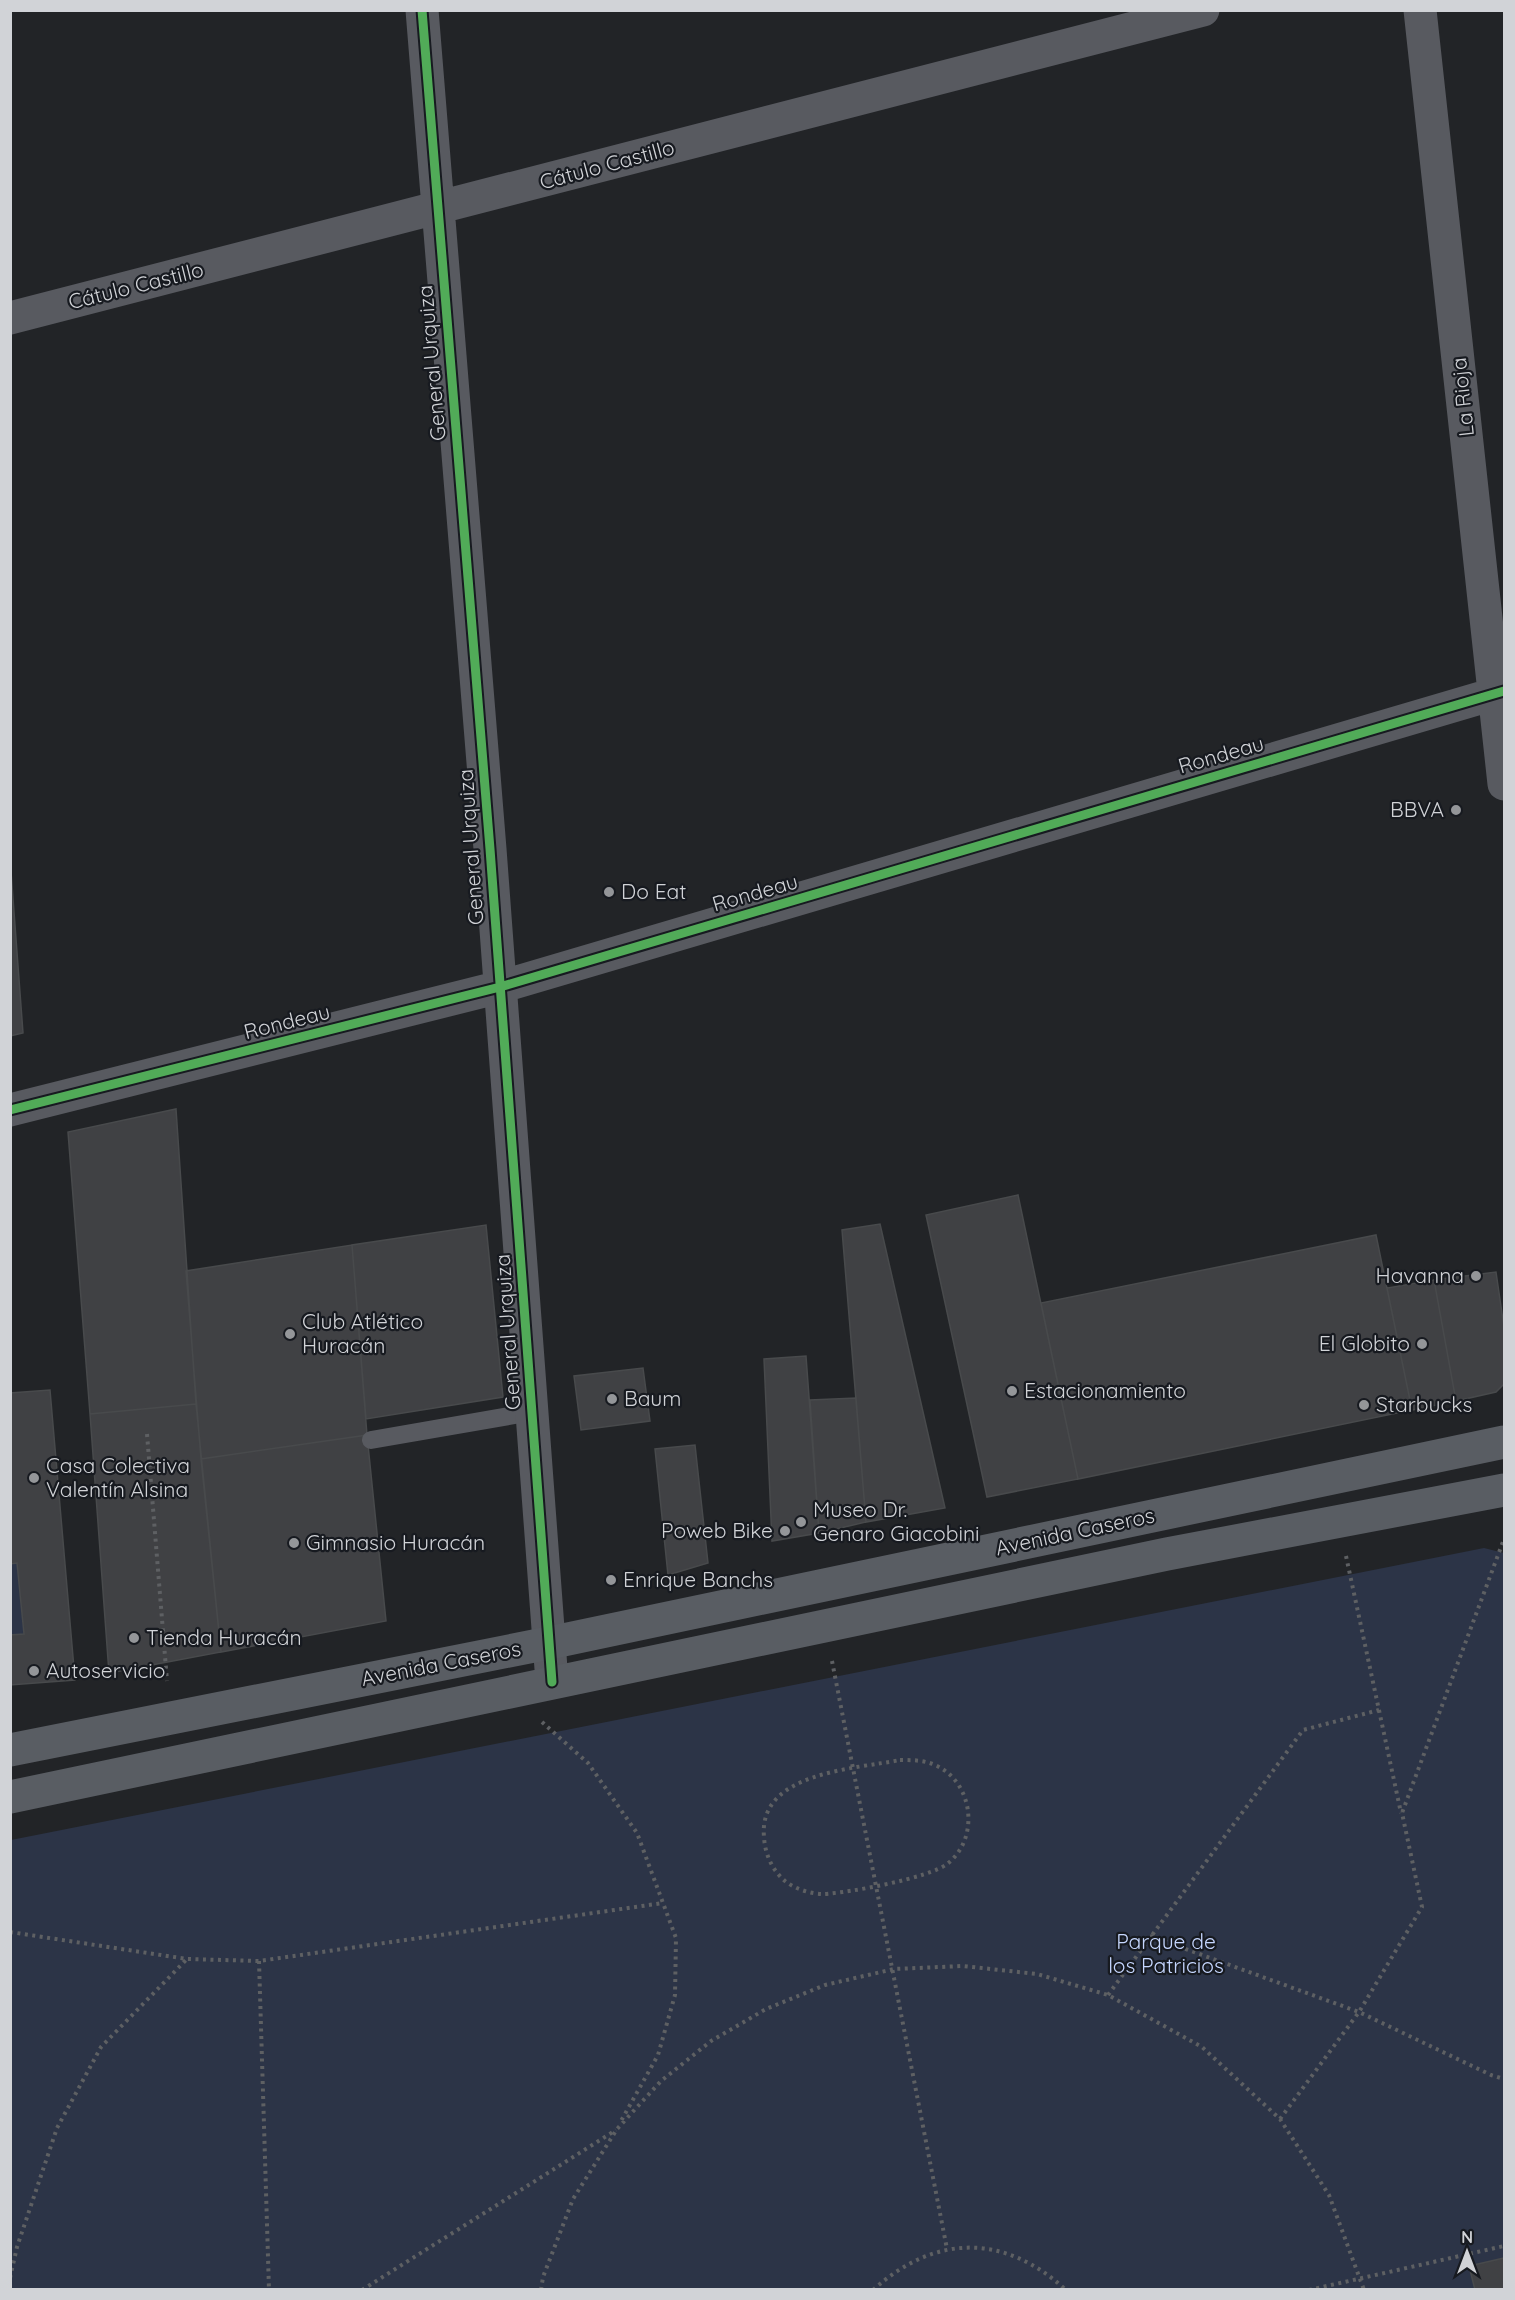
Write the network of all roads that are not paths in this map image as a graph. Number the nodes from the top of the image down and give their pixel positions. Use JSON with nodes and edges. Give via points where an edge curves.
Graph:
{"nodes":[{"id":1,"x":422,"y":10,"type":"edge"},
{"id":2,"x":1203,"y":10,"type":"edge"},
{"id":3,"x":1420,"y":10,"type":"edge"},
{"id":4,"x":438,"y":209,"type":"junction"},
{"id":5,"x":10,"y":318,"type":"edge"},
{"id":6,"x":1500,"y":692,"type":"edge"},
{"id":7,"x":1504,"y":784,"type":"edge"},
{"id":8,"x":500,"y":987,"type":"junction"},
{"id":9,"x":10,"y":1110,"type":"edge"},
{"id":10,"x":532,"y":1412,"type":"junction"},
{"id":11,"x":371,"y":1440,"type":"dead end"},
{"id":12,"x":1504,"y":1442,"type":"edge"},
{"id":13,"x":1504,"y":1490,"type":"edge"},
{"id":14,"x":549,"y":1642,"type":"junction"},
{"id":15,"x":552,"y":1682,"type":"junction"},
{"id":16,"x":10,"y":1750,"type":"edge"},
{"id":17,"x":10,"y":1797,"type":"edge"}],
"edges":[{"from":1,"to":4,"type":"street","name":"General Urquiza"},
{"from":2,"to":4,"type":"street","name":"Cátulo Castillo"},
{"from":3,"to":6,"type":"street","name":"La Rioja"},
{"from":4,"to":5,"type":"street","name":"Cátulo Castillo"},
{"from":4,"to":8,"type":"street","name":"General Urquiza"},
{"from":6,"to":7,"type":"street","name":"La Rioja"},
{"from":6,"to":8,"type":"street","name":"Rondeau"},
{"from":8,"to":9,"type":"street","name":"Rondeau"},
{"from":8,"to":10,"type":"street","name":"General Urquiza"},
{"from":10,"to":11,"type":"lane"},
{"from":10,"to":14,"type":"street","name":"General Urquiza"},
{"from":12,"to":14,"type":"main road","name":"Avenida Caseros"},
{"from":13,"to":15,"type":"main road","name":"Avenida Caseros","via":[[1167,1554]]},
{"from":14,"to":15,"type":"street","name":"General Urquiza"},
{"from":14,"to":16,"type":"main road","name":"Avenida Caseros"},
{"from":15,"to":17,"type":"main road","name":"Avenida Caseros"}]}
